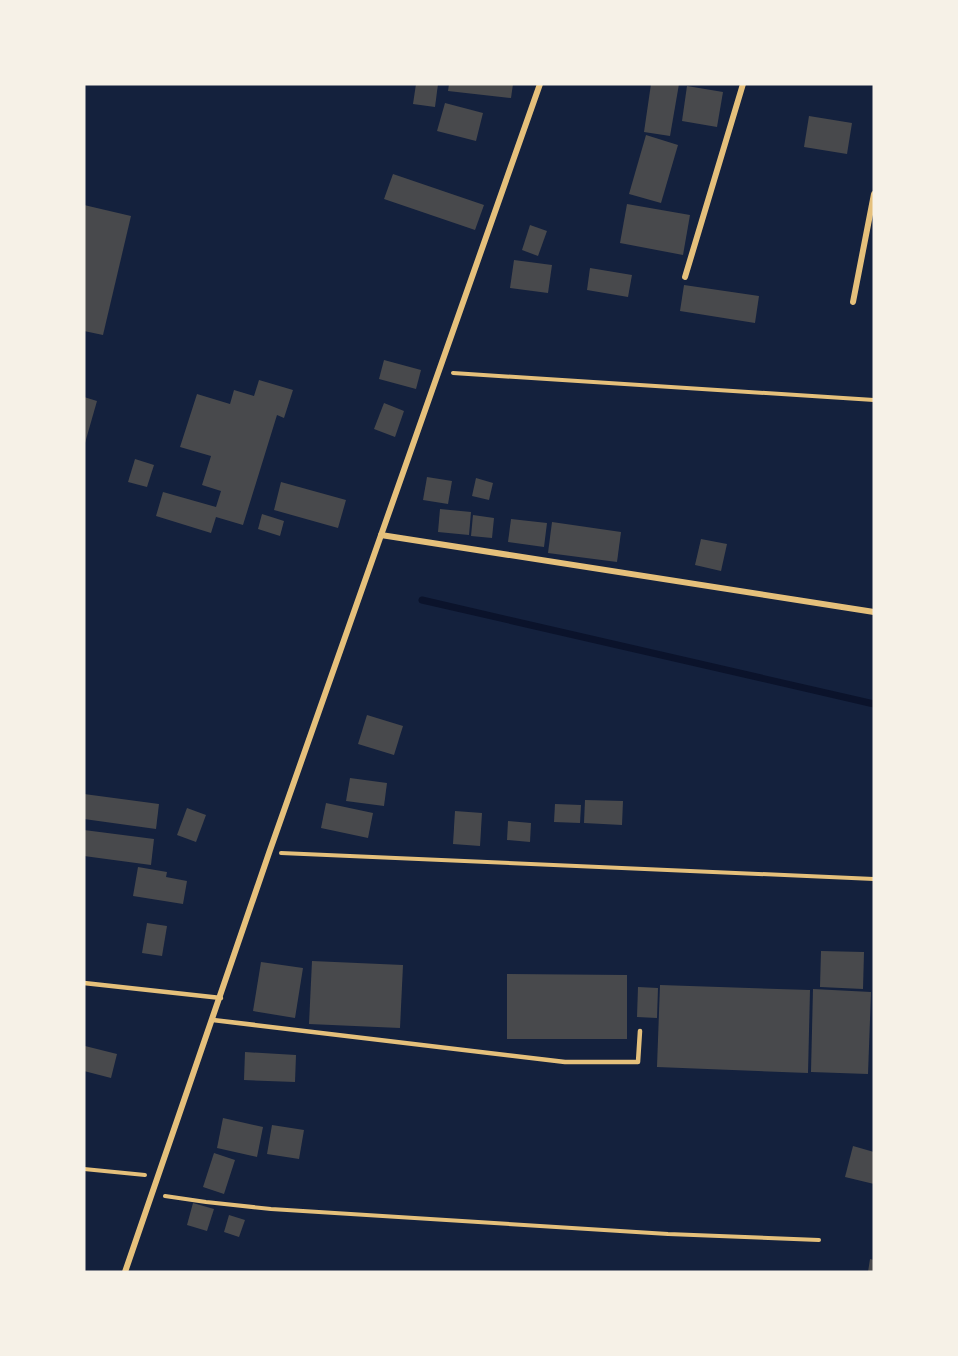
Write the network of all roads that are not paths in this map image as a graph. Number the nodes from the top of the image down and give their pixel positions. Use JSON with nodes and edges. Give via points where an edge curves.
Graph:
{"nodes":[{"id":1,"x":540,"y":84,"type":"edge"},
{"id":2,"x":743,"y":84,"type":"edge"},
{"id":3,"x":874,"y":194,"type":"edge"},
{"id":4,"x":685,"y":277,"type":"dead end"},
{"id":5,"x":853,"y":302,"type":"dead end"},
{"id":6,"x":381,"y":535,"type":"junction"},
{"id":7,"x":874,"y":612,"type":"edge"},
{"id":8,"x":84,"y":983,"type":"edge"},
{"id":9,"x":221,"y":998,"type":"junction"},
{"id":10,"x":213,"y":1020,"type":"junction"},
{"id":11,"x":640,"y":1032,"type":"dead end"},
{"id":12,"x":125,"y":1272,"type":"edge"}],
"edges":[{"from":1,"to":6,"type":"street"},
{"from":2,"to":4,"type":"street"},
{"from":3,"to":5,"type":"street"},
{"from":6,"to":7,"type":"street"},
{"from":6,"to":9,"type":"street"},
{"from":8,"to":9,"type":"lane"},
{"from":9,"to":10,"type":"street"},
{"from":10,"to":11,"type":"lane","via":[[565,1062],[638,1062]]},
{"from":10,"to":12,"type":"street"}]}
